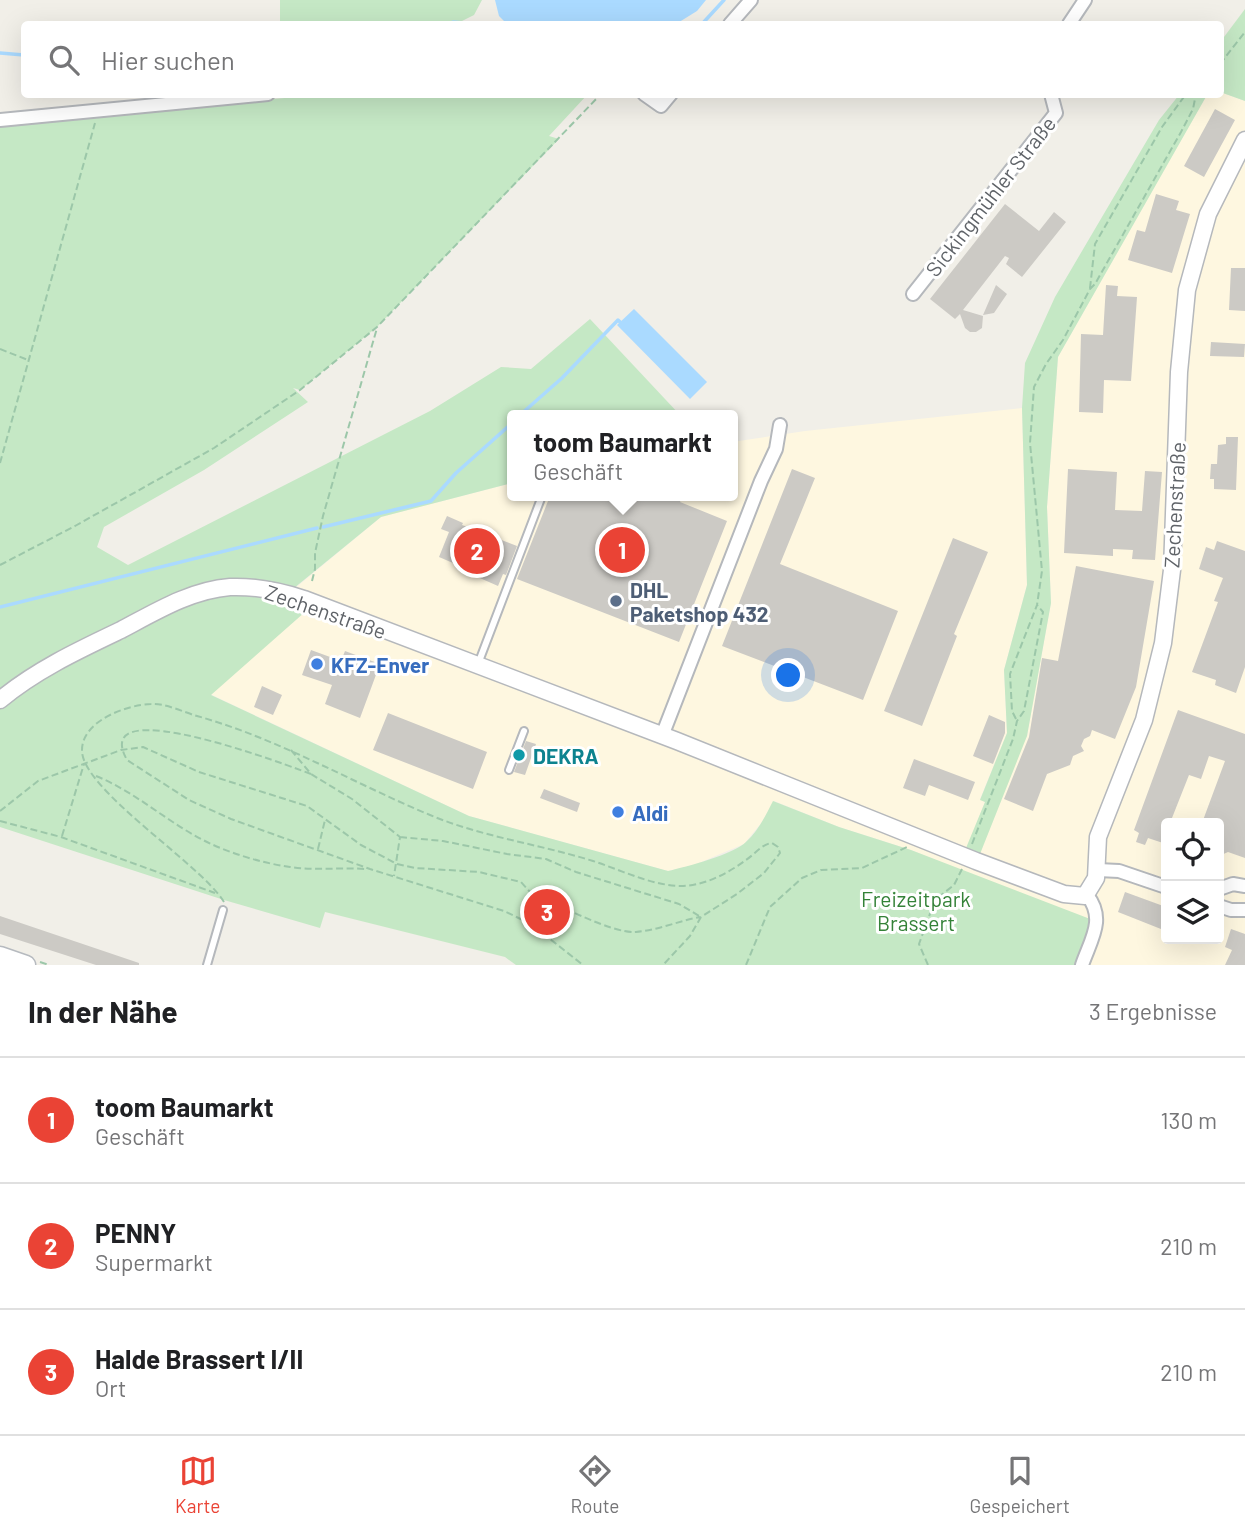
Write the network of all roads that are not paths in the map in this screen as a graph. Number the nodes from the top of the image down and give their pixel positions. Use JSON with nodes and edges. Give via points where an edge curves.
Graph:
{"nodes":[{"id":1,"x":751,"y":0,"type":"edge"},
{"id":2,"x":1085,"y":0,"type":"edge"},
{"id":3,"x":733,"y":21,"type":"edge"},
{"id":4,"x":1071,"y":21,"type":"edge"},
{"id":5,"x":228,"y":98,"type":"edge"},
{"id":6,"x":650,"y":98,"type":"edge"},
{"id":7,"x":668,"y":98,"type":"edge"},
{"id":8,"x":1052,"y":98,"type":"edge"},
{"id":9,"x":0,"y":120,"type":"edge"},
{"id":10,"x":1245,"y":140,"type":"edge"},
{"id":11,"x":913,"y":295,"type":"dead end"},
{"id":12,"x":780,"y":425,"type":"dead end"},
{"id":13,"x":540,"y":501,"type":"edge"},
{"id":14,"x":477,"y":666,"type":"junction"},
{"id":15,"x":0,"y":700,"type":"edge"},
{"id":16,"x":524,"y":731,"type":"dead end"},
{"id":17,"x":662,"y":736,"type":"junction"},
{"id":18,"x":509,"y":770,"type":"dead end"},
{"id":19,"x":1097,"y":870,"type":"junction"},
{"id":20,"x":1161,"y":885,"type":"edge"},
{"id":21,"x":1245,"y":886,"type":"edge"},
{"id":22,"x":1224,"y":887,"type":"edge"},
{"id":23,"x":1087,"y":895,"type":"junction"},
{"id":24,"x":1224,"y":908,"type":"edge"},
{"id":25,"x":223,"y":910,"type":"road end"},
{"id":26,"x":1245,"y":910,"type":"edge"},
{"id":27,"x":0,"y":956,"type":"edge"},
{"id":28,"x":26,"y":965,"type":"edge"},
{"id":29,"x":207,"y":965,"type":"edge"},
{"id":30,"x":1082,"y":965,"type":"edge"}],
"edges":[{"from":1,"to":3,"type":"street"},
{"from":2,"to":4,"type":"street"},
{"from":5,"to":9,"type":"street"},
{"from":6,"to":7,"type":"street","via":[[661,106]]},
{"from":8,"to":11,"type":"street","name":"Sickingmühler Straße","via":[[1056,113]]},
{"from":10,"to":19,"type":"street","name":"Zechenstraße","via":[[1208,214],[1187,290],[1179,372],[1172,570],[1163,643],[1144,720],[1098,837]]},
{"from":12,"to":17,"type":"street","via":[[776,449]]},
{"from":13,"to":14,"type":"lane"},
{"from":14,"to":15,"type":"street","name":"Zechenstraße","via":[[288,594],[228,587],[181,600],[63,658]]},
{"from":14,"to":17,"type":"street","name":"Zechenstraße"},
{"from":16,"to":18,"type":"lane"},
{"from":17,"to":23,"type":"street","name":"Zechenstraße","via":[[965,862],[1064,894]]},
{"from":19,"to":20,"type":"street","via":[[1119,871]]},
{"from":19,"to":23,"type":"street","name":"Zechenstraße"},
{"from":21,"to":22,"type":"street"},
{"from":23,"to":30,"type":"street","via":[[1095,905],[1098,922]]},
{"from":24,"to":26,"type":"street"},
{"from":25,"to":29,"type":"lane"},
{"from":27,"to":28,"type":"main road"}]}
